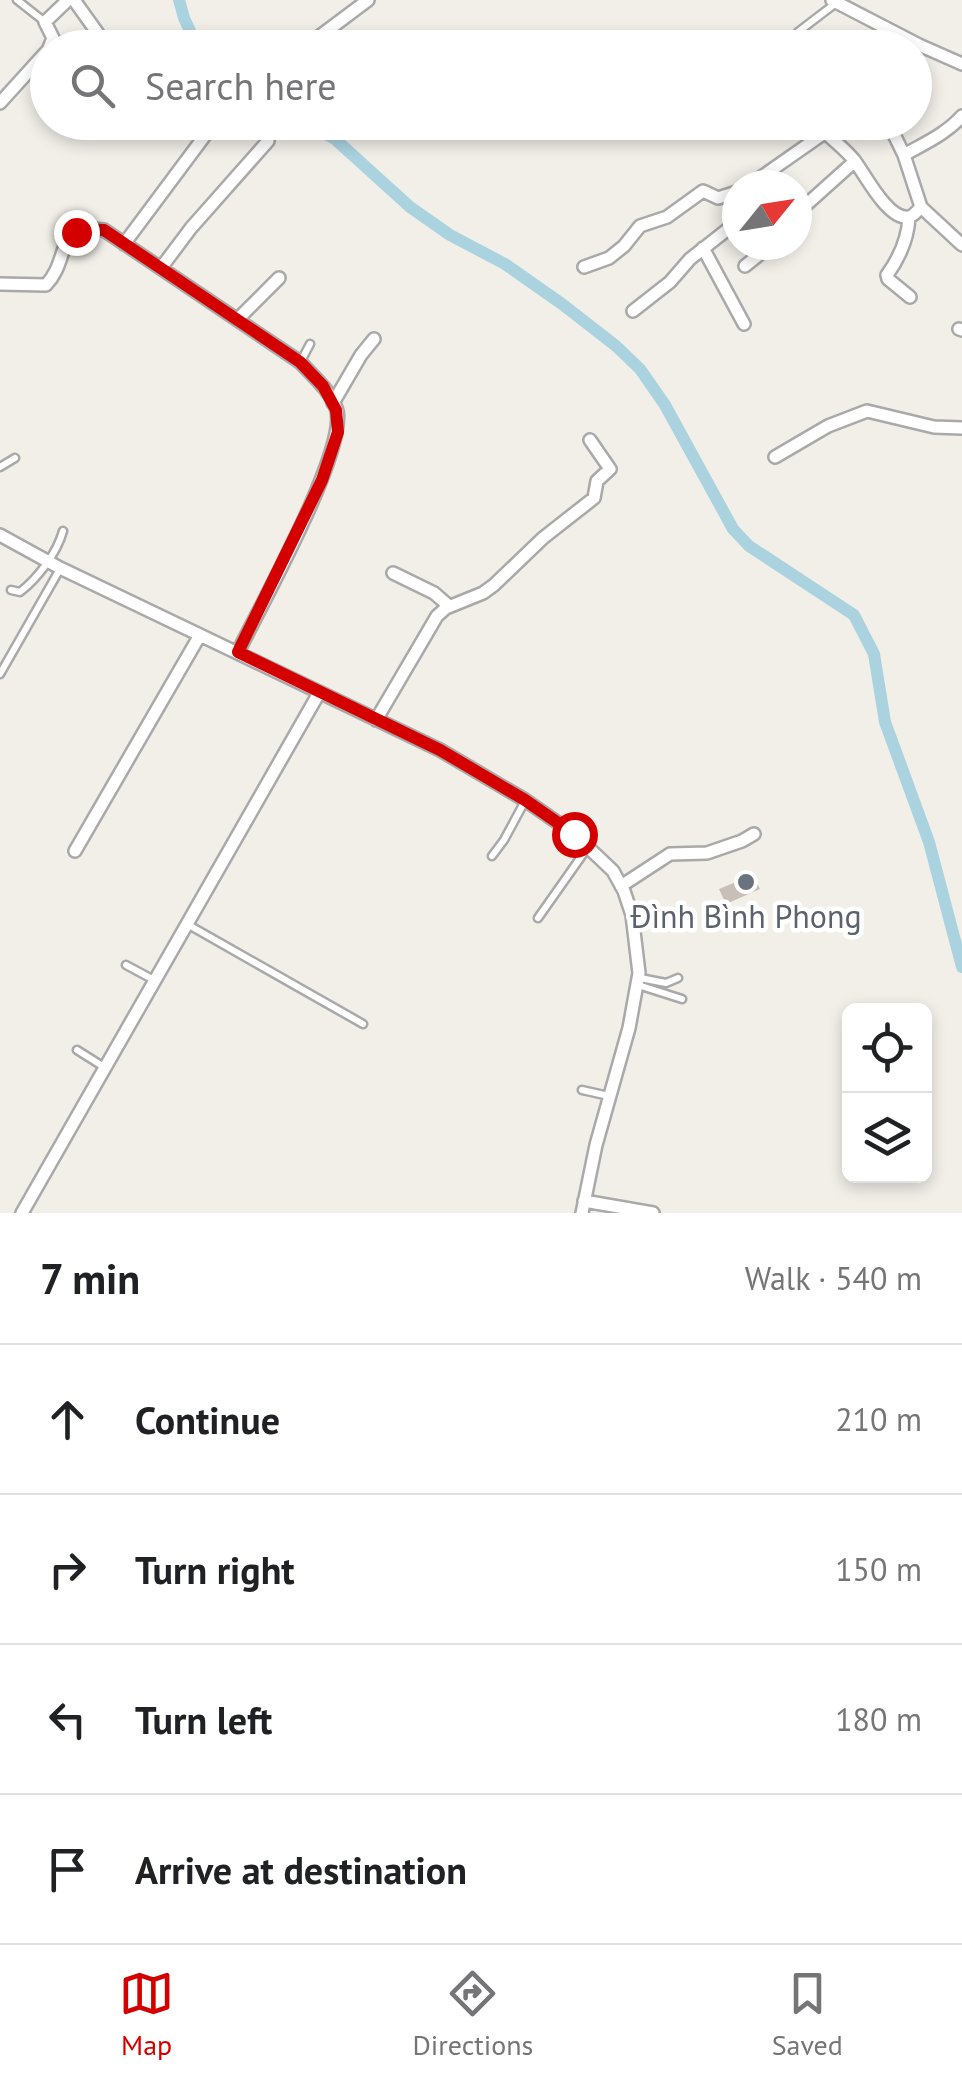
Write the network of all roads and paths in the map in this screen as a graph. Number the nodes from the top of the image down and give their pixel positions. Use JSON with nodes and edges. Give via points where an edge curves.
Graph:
{"nodes":[{"id":1,"x":17,"y":0,"type":"edge"},
{"id":2,"x":71,"y":0,"type":"edge"},
{"id":3,"x":368,"y":0,"type":"edge"},
{"id":4,"x":835,"y":1,"type":"edge"},
{"id":5,"x":45,"y":22,"type":"junction"},
{"id":6,"x":49,"y":30,"type":"edge"},
{"id":7,"x":95,"y":30,"type":"edge"},
{"id":8,"x":328,"y":30,"type":"edge"},
{"id":9,"x":800,"y":30,"type":"edge"},
{"id":10,"x":890,"y":30,"type":"edge"},
{"id":11,"x":932,"y":51,"type":"edge"},
{"id":12,"x":962,"y":64,"type":"edge"},
{"id":13,"x":30,"y":69,"type":"edge"},
{"id":14,"x":0,"y":103,"type":"edge"},
{"id":15,"x":962,"y":116,"type":"edge"},
{"id":16,"x":202,"y":140,"type":"edge"},
{"id":17,"x":268,"y":140,"type":"dead end"},
{"id":18,"x":814,"y":140,"type":"edge"},
{"id":19,"x":833,"y":140,"type":"edge"},
{"id":20,"x":897,"y":140,"type":"edge"},
{"id":21,"x":932,"y":140,"type":"edge"},
{"id":22,"x":932,"y":140,"type":"edge"},
{"id":23,"x":904,"y":155,"type":"junction"},
{"id":24,"x":854,"y":161,"type":"junction"},
{"id":25,"x":775,"y":170,"type":"edge"},
{"id":26,"x":722,"y":197,"type":"edge"},
{"id":27,"x":812,"y":199,"type":"edge"},
{"id":28,"x":921,"y":206,"type":"junction"},
{"id":29,"x":909,"y":217,"type":"junction"},
{"id":30,"x":722,"y":234,"type":"edge"},
{"id":31,"x":124,"y":244,"type":"junction"},
{"id":32,"x":962,"y":245,"type":"edge"},
{"id":33,"x":704,"y":248,"type":"junction"},
{"id":34,"x":752,"y":260,"type":"edge"},
{"id":35,"x":745,"y":266,"type":"dead end"},
{"id":36,"x":584,"y":267,"type":"dead end"},
{"id":37,"x":161,"y":268,"type":"junction"},
{"id":38,"x":279,"y":278,"type":"dead end"},
{"id":39,"x":0,"y":284,"type":"edge"},
{"id":40,"x":910,"y":297,"type":"dead end"},
{"id":41,"x":633,"y":311,"type":"dead end"},
{"id":42,"x":238,"y":319,"type":"junction"},
{"id":43,"x":744,"y":324,"type":"dead end"},
{"id":44,"x":374,"y":339,"type":"dead end"},
{"id":45,"x":310,"y":344,"type":"dead end"},
{"id":46,"x":300,"y":362,"type":"junction"},
{"id":47,"x":333,"y":404,"type":"junction"},
{"id":48,"x":962,"y":428,"type":"edge"},
{"id":49,"x":590,"y":440,"type":"dead end"},
{"id":50,"x":775,"y":457,"type":"dead end"},
{"id":51,"x":15,"y":458,"type":"dead end"},
{"id":52,"x":0,"y":467,"type":"edge"},
{"id":53,"x":63,"y":531,"type":"dead end"},
{"id":54,"x":0,"y":535,"type":"edge"},
{"id":55,"x":47,"y":560,"type":"junction"},
{"id":56,"x":60,"y":568,"type":"junction"},
{"id":57,"x":393,"y":573,"type":"dead end"},
{"id":58,"x":11,"y":590,"type":"dead end"},
{"id":59,"x":449,"y":606,"type":"junction"},
{"id":60,"x":200,"y":634,"type":"junction"},
{"id":61,"x":238,"y":652,"type":"junction"},
{"id":62,"x":0,"y":674,"type":"edge"},
{"id":63,"x":319,"y":692,"type":"junction"},
{"id":64,"x":376,"y":720,"type":"junction"},
{"id":65,"x":525,"y":800,"type":"junction"},
{"id":66,"x":754,"y":834,"type":"dead end"},
{"id":67,"x":588,"y":846,"type":"junction"},
{"id":68,"x":74,"y":850,"type":"dead end"},
{"id":69,"x":492,"y":856,"type":"dead end"},
{"id":70,"x":621,"y":886,"type":"junction"},
{"id":71,"x":538,"y":918,"type":"dead end"},
{"id":72,"x":186,"y":923,"type":"junction"},
{"id":73,"x":126,"y":965,"type":"dead end"},
{"id":74,"x":678,"y":978,"type":"dead end"},
{"id":75,"x":155,"y":980,"type":"junction"},
{"id":76,"x":638,"y":981,"type":"junction"},
{"id":77,"x":682,"y":999,"type":"dead end"},
{"id":78,"x":363,"y":1024,"type":"dead end"},
{"id":79,"x":78,"y":1050,"type":"dead end"},
{"id":80,"x":104,"y":1067,"type":"junction"},
{"id":81,"x":582,"y":1090,"type":"dead end"},
{"id":82,"x":610,"y":1096,"type":"junction"},
{"id":83,"x":583,"y":1207,"type":"edge"},
{"id":84,"x":22,"y":1213,"type":"edge"},
{"id":85,"x":653,"y":1213,"type":"edge"}],
"edges":[{"from":1,"to":5,"type":"lane"},
{"from":2,"to":5,"type":"street"},
{"from":2,"to":7,"type":"street"},
{"from":3,"to":8,"type":"street"},
{"from":4,"to":9,"type":"lane"},
{"from":4,"to":10,"type":"street"},
{"from":5,"to":6,"type":"street"},
{"from":11,"to":12,"type":"street"},
{"from":13,"to":14,"type":"street"},
{"from":15,"to":21,"type":"street"},
{"from":16,"to":31,"type":"street"},
{"from":17,"to":37,"type":"street"},
{"from":18,"to":25,"type":"street"},
{"from":19,"to":24,"type":"street"},
{"from":20,"to":23,"type":"street"},
{"from":22,"to":23,"type":"street"},
{"from":23,"to":28,"type":"street"},
{"from":24,"to":27,"type":"street"},
{"from":24,"to":29,"type":"street","via":[[881,200]]},
{"from":26,"to":36,"type":"street","via":[[703,191],[668,217],[640,226],[617,253]]},
{"from":28,"to":29,"type":"street"},
{"from":28,"to":32,"type":"street"},
{"from":29,"to":40,"type":"street","via":[[887,277]]},
{"from":30,"to":33,"type":"street"},
{"from":31,"to":37,"type":"street"},
{"from":31,"to":39,"type":"street","via":[[104,230],[82,229],[68,239],[49,283]]},
{"from":33,"to":41,"type":"street"},
{"from":33,"to":43,"type":"street"},
{"from":34,"to":35,"type":"street"},
{"from":37,"to":42,"type":"street"},
{"from":38,"to":42,"type":"street"},
{"from":42,"to":46,"type":"street"},
{"from":44,"to":47,"type":"street"},
{"from":45,"to":46,"type":"lane"},
{"from":46,"to":47,"type":"street"},
{"from":47,"to":61,"type":"street","via":[[338,432],[322,480]]},
{"from":48,"to":50,"type":"street","via":[[867,411]]},
{"from":49,"to":59,"type":"street","via":[[610,469],[595,485],[594,498],[494,586]]},
{"from":51,"to":52,"type":"lane"},
{"from":53,"to":55,"type":"lane"},
{"from":54,"to":55,"type":"street"},
{"from":55,"to":56,"type":"street"},
{"from":55,"to":58,"type":"lane","via":[[24,590]]},
{"from":56,"to":60,"type":"street"},
{"from":56,"to":62,"type":"lane"},
{"from":57,"to":59,"type":"street"},
{"from":59,"to":64,"type":"street"},
{"from":60,"to":61,"type":"street"},
{"from":60,"to":68,"type":"street"},
{"from":61,"to":63,"type":"street"},
{"from":63,"to":64,"type":"street"},
{"from":63,"to":72,"type":"street"},
{"from":64,"to":65,"type":"street"},
{"from":65,"to":67,"type":"street"},
{"from":65,"to":69,"type":"lane"},
{"from":66,"to":70,"type":"street","via":[[707,854],[670,854]]},
{"from":67,"to":70,"type":"street"},
{"from":67,"to":71,"type":"lane"},
{"from":70,"to":76,"type":"street","via":[[637,940]]},
{"from":72,"to":75,"type":"street"},
{"from":72,"to":78,"type":"lane"},
{"from":73,"to":75,"type":"lane"},
{"from":74,"to":76,"type":"lane"},
{"from":75,"to":80,"type":"street"},
{"from":76,"to":77,"type":"lane"},
{"from":76,"to":82,"type":"street"},
{"from":79,"to":80,"type":"lane"},
{"from":80,"to":84,"type":"street"},
{"from":81,"to":82,"type":"lane"},
{"from":82,"to":83,"type":"street"},
{"from":83,"to":85,"type":"street"}]}
